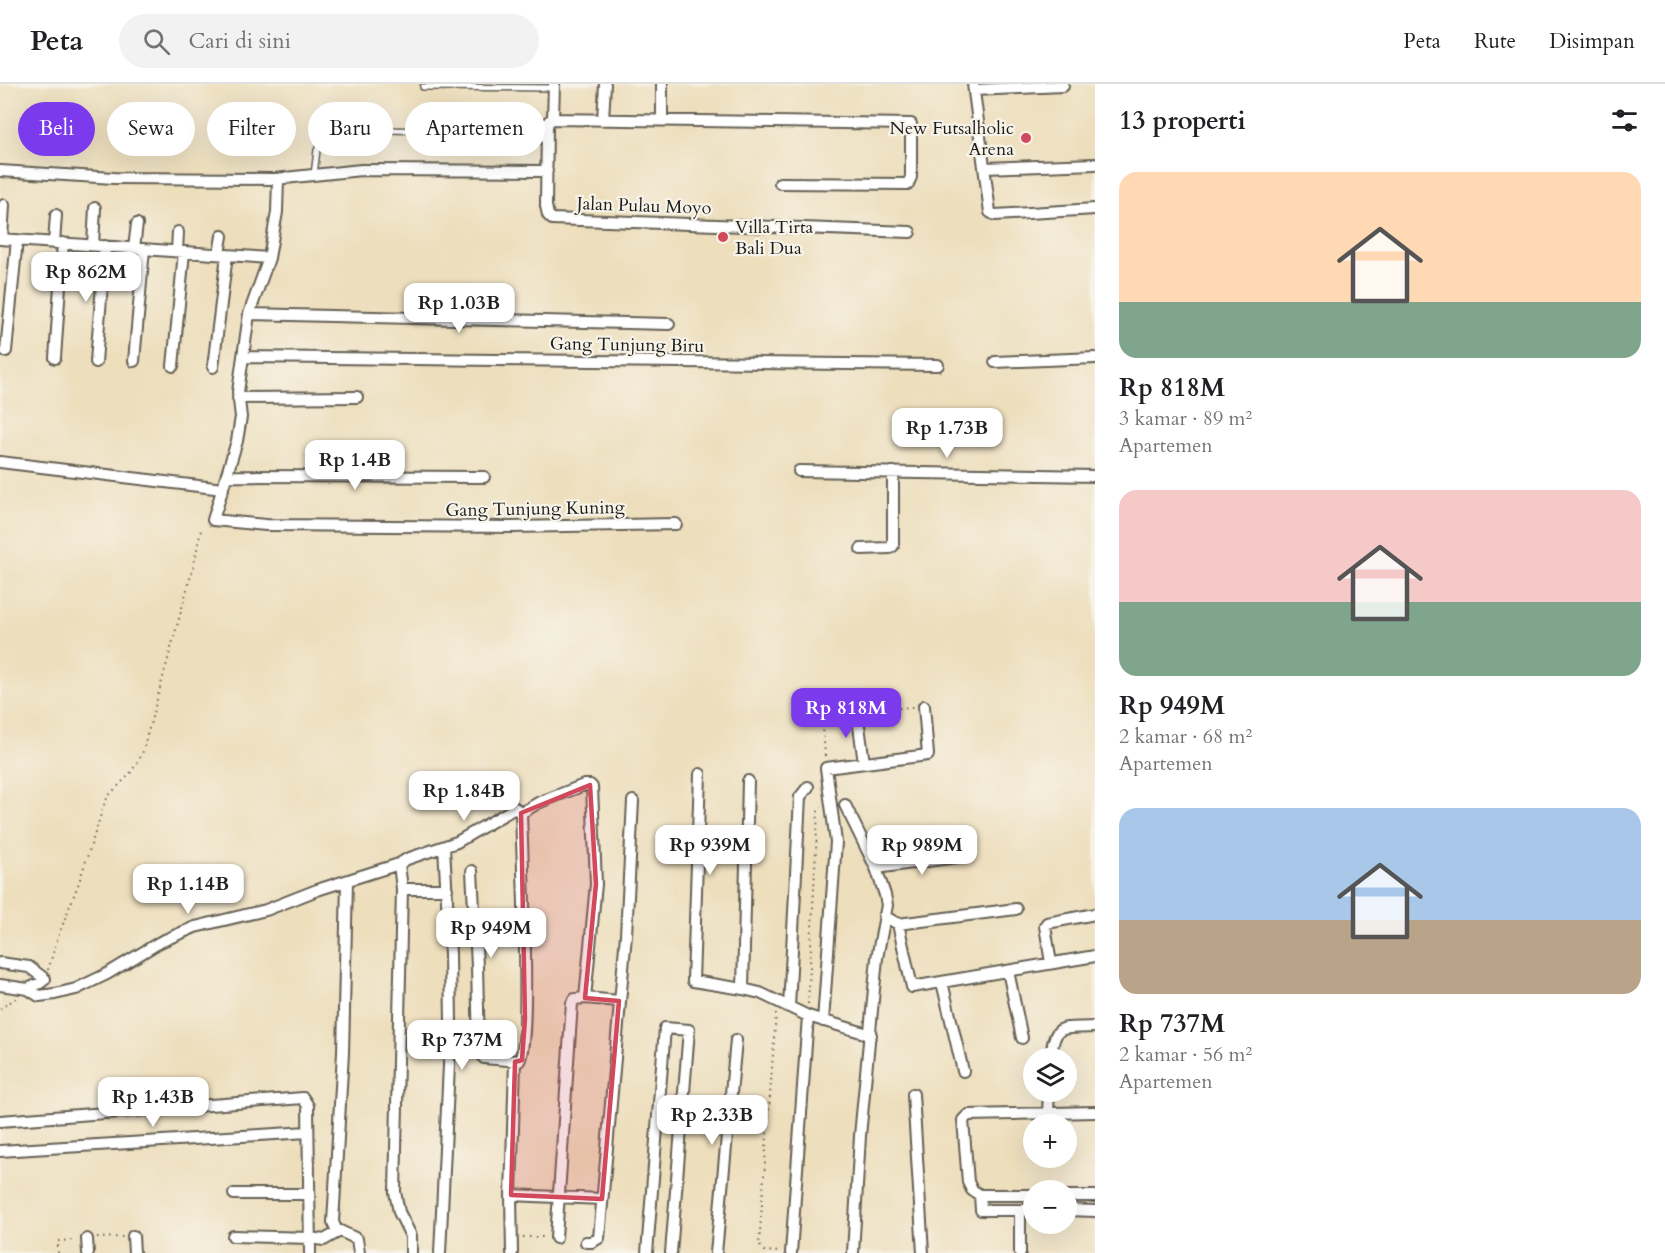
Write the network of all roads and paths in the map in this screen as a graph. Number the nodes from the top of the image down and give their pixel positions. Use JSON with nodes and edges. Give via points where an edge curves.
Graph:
{"nodes":[{"id":1,"x":605,"y":84,"type":"edge"},
{"id":2,"x":662,"y":84,"type":"edge"},
{"id":3,"x":554,"y":86,"type":"edge"},
{"id":4,"x":1063,"y":86,"type":"dead end"},
{"id":5,"x":423,"y":87,"type":"dead end"},
{"id":6,"x":973,"y":87,"type":"edge"},
{"id":7,"x":553,"y":119,"type":"junction"},
{"id":8,"x":662,"y":119,"type":"junction"},
{"id":9,"x":603,"y":120,"type":"junction"},
{"id":10,"x":393,"y":130,"type":"edge"},
{"id":11,"x":548,"y":133,"type":"junction"},
{"id":12,"x":316,"y":156,"type":"edge"},
{"id":13,"x":1095,"y":164,"type":"edge"},
{"id":14,"x":985,"y":168,"type":"junction"},
{"id":15,"x":0,"y":171,"type":"edge"},
{"id":16,"x":547,"y":171,"type":"junction"},
{"id":17,"x":314,"y":175,"type":"junction"},
{"id":18,"x":278,"y":179,"type":"junction"},
{"id":19,"x":780,"y":183,"type":"dead end"},
{"id":20,"x":4,"y":206,"type":"dead end"},
{"id":21,"x":95,"y":208,"type":"dead end"},
{"id":22,"x":1095,"y":209,"type":"edge"},
{"id":23,"x":56,"y":215,"type":"dead end"},
{"id":24,"x":136,"y":224,"type":"dead end"},
{"id":25,"x":178,"y":232,"type":"dead end"},
{"id":26,"x":910,"y":232,"type":"dead end"},
{"id":27,"x":222,"y":237,"type":"dead end"},
{"id":28,"x":1,"y":239,"type":"edge"},
{"id":29,"x":17,"y":240,"type":"junction"},
{"id":30,"x":59,"y":243,"type":"junction"},
{"id":31,"x":93,"y":245,"type":"junction"},
{"id":32,"x":105,"y":246,"type":"junction"},
{"id":33,"x":139,"y":248,"type":"junction"},
{"id":34,"x":181,"y":251,"type":"junction"},
{"id":35,"x":223,"y":254,"type":"junction"},
{"id":36,"x":269,"y":258,"type":"junction"},
{"id":37,"x":249,"y":314,"type":"junction"},
{"id":38,"x":669,"y":324,"type":"dead end"},
{"id":39,"x":6,"y":351,"type":"dead end"},
{"id":40,"x":244,"y":357,"type":"junction"},
{"id":41,"x":55,"y":358,"type":"dead end"},
{"id":42,"x":1095,"y":358,"type":"edge"},
{"id":43,"x":134,"y":361,"type":"dead end"},
{"id":44,"x":96,"y":362,"type":"dead end"},
{"id":45,"x":995,"y":362,"type":"dead end"},
{"id":46,"x":938,"y":365,"type":"dead end"},
{"id":47,"x":173,"y":366,"type":"dead end"},
{"id":48,"x":213,"y":368,"type":"dead end"},
{"id":49,"x":357,"y":397,"type":"dead end"},
{"id":50,"x":238,"y":398,"type":"junction"},
{"id":51,"x":0,"y":462,"type":"edge"},
{"id":52,"x":799,"y":471,"type":"dead end"},
{"id":53,"x":893,"y":472,"type":"junction"},
{"id":54,"x":227,"y":476,"type":"junction"},
{"id":55,"x":1095,"y":476,"type":"edge"},
{"id":56,"x":484,"y":477,"type":"dead end"},
{"id":57,"x":223,"y":489,"type":"junction"},
{"id":58,"x":213,"y":520,"type":"junction"},
{"id":59,"x":676,"y":524,"type":"dead end"},
{"id":60,"x":861,"y":549,"type":"dead end"},
{"id":61,"x":924,"y":706,"type":"dead end"},
{"id":62,"x":856,"y":711,"type":"dead end"},
{"id":63,"x":864,"y":763,"type":"junction"},
{"id":64,"x":700,"y":774,"type":"dead end"},
{"id":65,"x":748,"y":781,"type":"dead end"},
{"id":66,"x":808,"y":787,"type":"dead end"},
{"id":67,"x":829,"y":795,"type":"junction"},
{"id":68,"x":633,"y":801,"type":"dead end"},
{"id":69,"x":845,"y":805,"type":"dead end"},
{"id":70,"x":521,"y":813,"type":"junction"},
{"id":71,"x":444,"y":847,"type":"junction"},
{"id":72,"x":964,"y":856,"type":"dead end"},
{"id":73,"x":399,"y":864,"type":"junction"},
{"id":74,"x":876,"y":868,"type":"junction"},
{"id":75,"x":472,"y":871,"type":"dead end"},
{"id":76,"x":347,"y":882,"type":"junction"},
{"id":77,"x":402,"y":889,"type":"junction"},
{"id":78,"x":447,"y":889,"type":"junction"},
{"id":79,"x":1016,"y":909,"type":"dead end"},
{"id":80,"x":1095,"y":914,"type":"edge"},
{"id":81,"x":884,"y":916,"type":"junction"},
{"id":82,"x":898,"y":924,"type":"junction"},
{"id":83,"x":1095,"y":956,"type":"edge"},
{"id":84,"x":0,"y":963,"type":"edge"},
{"id":85,"x":1051,"y":963,"type":"junction"},
{"id":86,"x":1008,"y":970,"type":"junction"},
{"id":87,"x":45,"y":979,"type":"junction"},
{"id":88,"x":942,"y":982,"type":"junction"},
{"id":89,"x":0,"y":986,"type":"edge"},
{"id":90,"x":743,"y":988,"type":"junction"},
{"id":91,"x":32,"y":991,"type":"junction"},
{"id":92,"x":585,"y":998,"type":"junction"},
{"id":93,"x":777,"y":1000,"type":"junction"},
{"id":94,"x":620,"y":1001,"type":"junction"},
{"id":95,"x":789,"y":1007,"type":"junction"},
{"id":96,"x":808,"y":1016,"type":"junction"},
{"id":97,"x":823,"y":1021,"type":"junction"},
{"id":98,"x":1095,"y":1028,"type":"edge"},
{"id":99,"x":871,"y":1035,"type":"junction"},
{"id":100,"x":1022,"y":1038,"type":"dead end"},
{"id":101,"x":736,"y":1040,"type":"dead end"},
{"id":102,"x":1053,"y":1048,"type":"edge"},
{"id":103,"x":515,"y":1062,"type":"junction"},
{"id":104,"x":963,"y":1071,"type":"dead end"},
{"id":105,"x":913,"y":1094,"type":"dead end"},
{"id":106,"x":1048,"y":1102,"type":"edge"},
{"id":107,"x":1048,"y":1112,"type":"junction"},
{"id":108,"x":1095,"y":1112,"type":"edge"},
{"id":109,"x":0,"y":1121,"type":"edge"},
{"id":110,"x":308,"y":1132,"type":"junction"},
{"id":111,"x":0,"y":1151,"type":"edge"},
{"id":112,"x":234,"y":1194,"type":"dead end"},
{"id":113,"x":308,"y":1194,"type":"junction"},
{"id":114,"x":511,"y":1195,"type":"junction"},
{"id":115,"x":980,"y":1195,"type":"junction"},
{"id":116,"x":1023,"y":1196,"type":"edge"},
{"id":117,"x":1077,"y":1196,"type":"edge"},
{"id":118,"x":1095,"y":1196,"type":"edge"},
{"id":119,"x":559,"y":1197,"type":"junction"},
{"id":120,"x":602,"y":1199,"type":"junction"},
{"id":121,"x":1020,"y":1210,"type":"joint"},
{"id":122,"x":1077,"y":1210,"type":"edge"},
{"id":123,"x":1095,"y":1210,"type":"edge"},
{"id":124,"x":340,"y":1231,"type":"junction"},
{"id":125,"x":133,"y":1236,"type":"joint"},
{"id":126,"x":233,"y":1236,"type":"dead end"},
{"id":127,"x":511,"y":1236,"type":"junction"},
{"id":128,"x":310,"y":1238,"type":"junction"},
{"id":129,"x":556,"y":1238,"type":"joint"},
{"id":130,"x":87,"y":1239,"type":"junction"},
{"id":131,"x":586,"y":1242,"type":"dead end"},
{"id":132,"x":790,"y":1252,"type":"edge"},
{"id":133,"x":58,"y":1253,"type":"edge"},
{"id":134,"x":88,"y":1253,"type":"edge"},
{"id":135,"x":134,"y":1253,"type":"edge"},
{"id":136,"x":310,"y":1253,"type":"edge"},
{"id":137,"x":359,"y":1253,"type":"edge"},
{"id":138,"x":411,"y":1253,"type":"edge"},
{"id":139,"x":440,"y":1253,"type":"edge"},
{"id":140,"x":512,"y":1253,"type":"edge"},
{"id":141,"x":647,"y":1253,"type":"edge"},
{"id":142,"x":671,"y":1253,"type":"edge"},
{"id":143,"x":716,"y":1253,"type":"edge"},
{"id":144,"x":853,"y":1253,"type":"edge"},
{"id":145,"x":923,"y":1253,"type":"edge"},
{"id":146,"x":1020,"y":1253,"type":"edge"}],
"edges":[{"from":1,"to":9,"type":"street"},
{"from":2,"to":8,"type":"street"},
{"from":3,"to":5,"type":"lane"},
{"from":3,"to":7,"type":"street","name":"Jalan Pulau Moyo"},
{"from":4,"to":6,"type":"street"},
{"from":6,"to":14,"type":"street"},
{"from":7,"to":9,"type":"street"},
{"from":7,"to":11,"type":"street","name":"Jalan Pulau Moyo"},
{"from":8,"to":9,"type":"street"},
{"from":8,"to":19,"type":"street","via":[[911,124],[908,184]]},
{"from":10,"to":11,"type":"lane"},
{"from":11,"to":16,"type":"street","name":"Jalan Pulau Moyo"},
{"from":12,"to":17,"type":"lane"},
{"from":13,"to":14,"type":"street"},
{"from":14,"to":22,"type":"street","via":[[990,212],[995,214]]},
{"from":15,"to":18,"type":"street","via":[[114,178]]},
{"from":16,"to":17,"type":"street","via":[[360,170]]},
{"from":16,"to":26,"type":"street","name":"Jalan Pulau Moyo","via":[[546,209],[556,220]]},
{"from":17,"to":18,"type":"street"},
{"from":18,"to":36,"type":"street"},
{"from":20,"to":28,"type":"street"},
{"from":21,"to":31,"type":"street"},
{"from":23,"to":30,"type":"street"},
{"from":24,"to":33,"type":"street"},
{"from":25,"to":34,"type":"street"},
{"from":27,"to":35,"type":"street"},
{"from":28,"to":29,"type":"street"},
{"from":29,"to":30,"type":"street"},
{"from":29,"to":39,"type":"street"},
{"from":30,"to":31,"type":"street"},
{"from":30,"to":41,"type":"street"},
{"from":31,"to":32,"type":"street"},
{"from":32,"to":33,"type":"street"},
{"from":32,"to":44,"type":"street"},
{"from":33,"to":34,"type":"street"},
{"from":33,"to":43,"type":"street"},
{"from":34,"to":35,"type":"street"},
{"from":34,"to":47,"type":"street"},
{"from":35,"to":36,"type":"street"},
{"from":35,"to":48,"type":"street"},
{"from":36,"to":37,"type":"street"},
{"from":37,"to":38,"type":"street"},
{"from":37,"to":40,"type":"street"},
{"from":40,"to":46,"type":"street","name":"Gang Tunjung Biru"},
{"from":40,"to":50,"type":"street"},
{"from":42,"to":45,"type":"street"},
{"from":49,"to":50,"type":"street"},
{"from":50,"to":54,"type":"street","via":[[239,431]]},
{"from":51,"to":57,"type":"street"},
{"from":52,"to":53,"type":"street"},
{"from":53,"to":55,"type":"street"},
{"from":53,"to":60,"type":"street","via":[[894,546]]},
{"from":54,"to":56,"type":"street"},
{"from":54,"to":57,"type":"street"},
{"from":57,"to":58,"type":"street"},
{"from":58,"to":59,"type":"street","name":"Gang Tunjung Kuning","via":[[266,525],[489,527]]},
{"from":58,"to":87,"type":"path","via":[[201,530],[142,754],[105,802]]},
{"from":61,"to":63,"type":"street","via":[[928,755]]},
{"from":62,"to":63,"type":"street"},
{"from":63,"to":67,"type":"street","via":[[826,768]]},
{"from":64,"to":90,"type":"street","via":[[692,977],[698,983]]},
{"from":65,"to":90,"type":"street"},
{"from":66,"to":95,"type":"street","via":[[800,797]]},
{"from":67,"to":96,"type":"path","via":[[818,811]]},
{"from":67,"to":97,"type":"street","via":[[836,842]]},
{"from":68,"to":94,"type":"street"},
{"from":69,"to":74,"type":"street"},
{"from":70,"to":71,"type":"street","via":[[515,808]]},
{"from":70,"to":92,"type":"street","via":[[585,785],[592,787],[596,884]]},
{"from":70,"to":103,"type":"street","via":[[525,1020],[523,1056]]},
{"from":71,"to":73,"type":"street"},
{"from":71,"to":78,"type":"street"},
{"from":72,"to":74,"type":"street"},
{"from":73,"to":76,"type":"street"},
{"from":73,"to":77,"type":"street"},
{"from":74,"to":81,"type":"street","via":[[886,900]]},
{"from":75,"to":103,"type":"street","via":[[479,1050],[484,1058]]},
{"from":76,"to":91,"type":"street","via":[[266,910],[195,927],[76,989],[48,996]]},
{"from":76,"to":124,"type":"street","via":[[343,1053],[333,1222]]},
{"from":77,"to":78,"type":"street"},
{"from":77,"to":138,"type":"street","via":[[395,1192],[399,1212],[411,1236]]},
{"from":78,"to":139,"type":"street","via":[[451,1024]]},
{"from":79,"to":82,"type":"street"},
{"from":80,"to":85,"type":"street","via":[[1047,923]]},
{"from":81,"to":82,"type":"street"},
{"from":81,"to":99,"type":"street"},
{"from":82,"to":88,"type":"street","via":[[912,987]]},
{"from":83,"to":85,"type":"street"},
{"from":84,"to":87,"type":"street","via":[[29,967]]},
{"from":85,"to":86,"type":"street"},
{"from":86,"to":88,"type":"street"},
{"from":86,"to":100,"type":"street"},
{"from":87,"to":91,"type":"street"},
{"from":88,"to":104,"type":"street"},
{"from":89,"to":91,"type":"street"},
{"from":90,"to":93,"type":"street"},
{"from":92,"to":94,"type":"street"},
{"from":92,"to":119,"type":"street","via":[[572,1003]]},
{"from":93,"to":95,"type":"street"},
{"from":93,"to":132,"type":"path","via":[[759,1245],[764,1251]]},
{"from":94,"to":120,"type":"street"},
{"from":95,"to":96,"type":"street"},
{"from":96,"to":97,"type":"street"},
{"from":96,"to":132,"type":"street"},
{"from":97,"to":99,"type":"street"},
{"from":98,"to":102,"type":"street","via":[[1062,1029],[1053,1038]]},
{"from":99,"to":144,"type":"street"},
{"from":101,"to":143,"type":"street"},
{"from":103,"to":114,"type":"street"},
{"from":105,"to":145,"type":"street"},
{"from":106,"to":107,"type":"street"},
{"from":107,"to":108,"type":"street"},
{"from":107,"to":115,"type":"street","via":[[965,1117],[968,1182]]},
{"from":109,"to":110,"type":"street","via":[[303,1098],[308,1106]]},
{"from":110,"to":111,"type":"street"},
{"from":110,"to":113,"type":"street"},
{"from":112,"to":113,"type":"street"},
{"from":113,"to":128,"type":"street"},
{"from":114,"to":119,"type":"street"},
{"from":114,"to":127,"type":"street"},
{"from":115,"to":116,"type":"street"},
{"from":115,"to":121,"type":"street","via":[[981,1210]]},
{"from":117,"to":118,"type":"street"},
{"from":119,"to":120,"type":"street"},
{"from":119,"to":129,"type":"street"},
{"from":120,"to":131,"type":"street","via":[[598,1238]]},
{"from":121,"to":146,"type":"street"},
{"from":122,"to":123,"type":"street"},
{"from":124,"to":128,"type":"street","via":[[324,1240]]},
{"from":124,"to":137,"type":"street","via":[[357,1239]]},
{"from":125,"to":130,"type":"path"},
{"from":125,"to":135,"type":"street"},
{"from":126,"to":128,"type":"street"},
{"from":127,"to":129,"type":"path"},
{"from":127,"to":140,"type":"street"},
{"from":128,"to":136,"type":"street"},
{"from":130,"to":133,"type":"path","via":[[58,1241]]},
{"from":130,"to":134,"type":"street"},
{"from":141,"to":142,"type":"street","via":[[665,1028],[689,1030]]}]}
